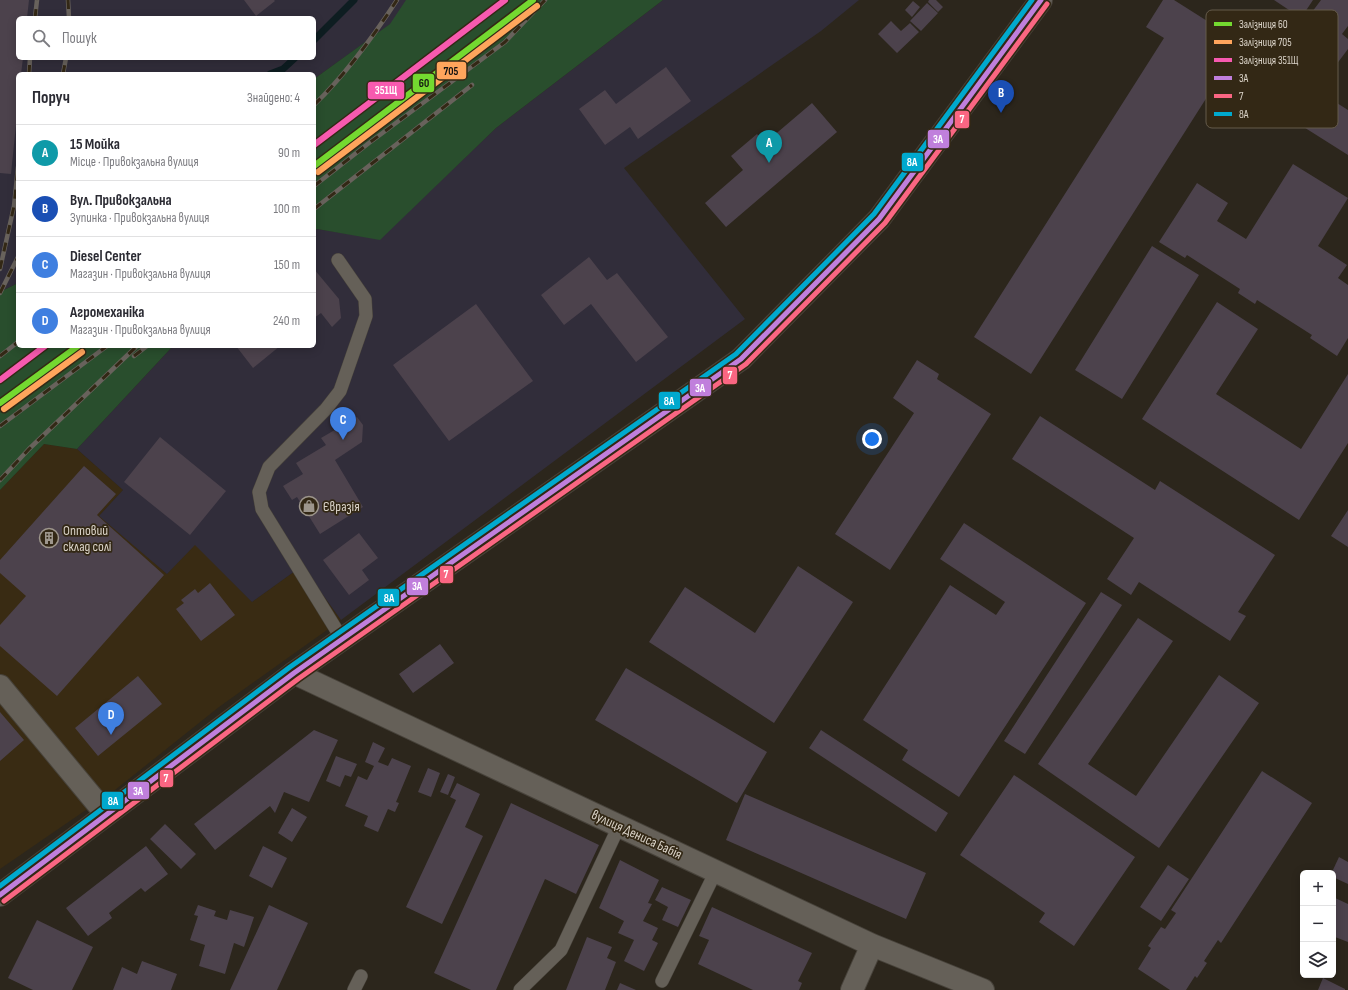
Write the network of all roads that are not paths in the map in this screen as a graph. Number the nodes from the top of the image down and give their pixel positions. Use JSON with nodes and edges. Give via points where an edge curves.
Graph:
{"nodes":[{"id":1,"x":1041,"y":0,"type":"edge"},
{"id":2,"x":338,"y":260,"type":"dead end"},
{"id":3,"x":342,"y":639,"type":"junction"},
{"id":4,"x":294,"y":673,"type":"junction"},
{"id":5,"x":0,"y":686,"type":"edge"},
{"id":6,"x":106,"y":814,"type":"junction"},
{"id":7,"x":619,"y":826,"type":"junction"},
{"id":8,"x":716,"y":871,"type":"junction"},
{"id":9,"x":0,"y":895,"type":"edge"},
{"id":10,"x":872,"y":945,"type":"junction"},
{"id":11,"x":361,"y":976,"type":"dead end"},
{"id":12,"x":662,"y":981,"type":"dead end"},
{"id":13,"x":354,"y":990,"type":"edge"},
{"id":14,"x":520,"y":990,"type":"edge"},
{"id":15,"x":852,"y":990,"type":"edge"},
{"id":16,"x":983,"y":990,"type":"edge"}],
"edges":[{"from":1,"to":3,"type":"main road","via":[[879,219],[741,359]]},
{"from":2,"to":3,"type":"lane","via":[[365,298],[366,316],[340,391],[326,409],[269,467],[259,492],[262,509]]},
{"from":3,"to":4,"type":"main road"},
{"from":4,"to":6,"type":"main road"},
{"from":4,"to":7,"type":"main road","name":"вулиця Дениса Бабія"},
{"from":5,"to":6,"type":"main road"},
{"from":6,"to":9,"type":"main road"},
{"from":7,"to":8,"type":"main road","name":"вулиця Дениса Бабія"},
{"from":7,"to":14,"type":"lane","via":[[561,950]]},
{"from":8,"to":10,"type":"main road","name":"вулиця Дениса Бабія"},
{"from":8,"to":12,"type":"lane"},
{"from":10,"to":15,"type":"main road"},
{"from":10,"to":16,"type":"main road","name":"вулиця Дениса Бабія"},
{"from":11,"to":13,"type":"lane"}]}
